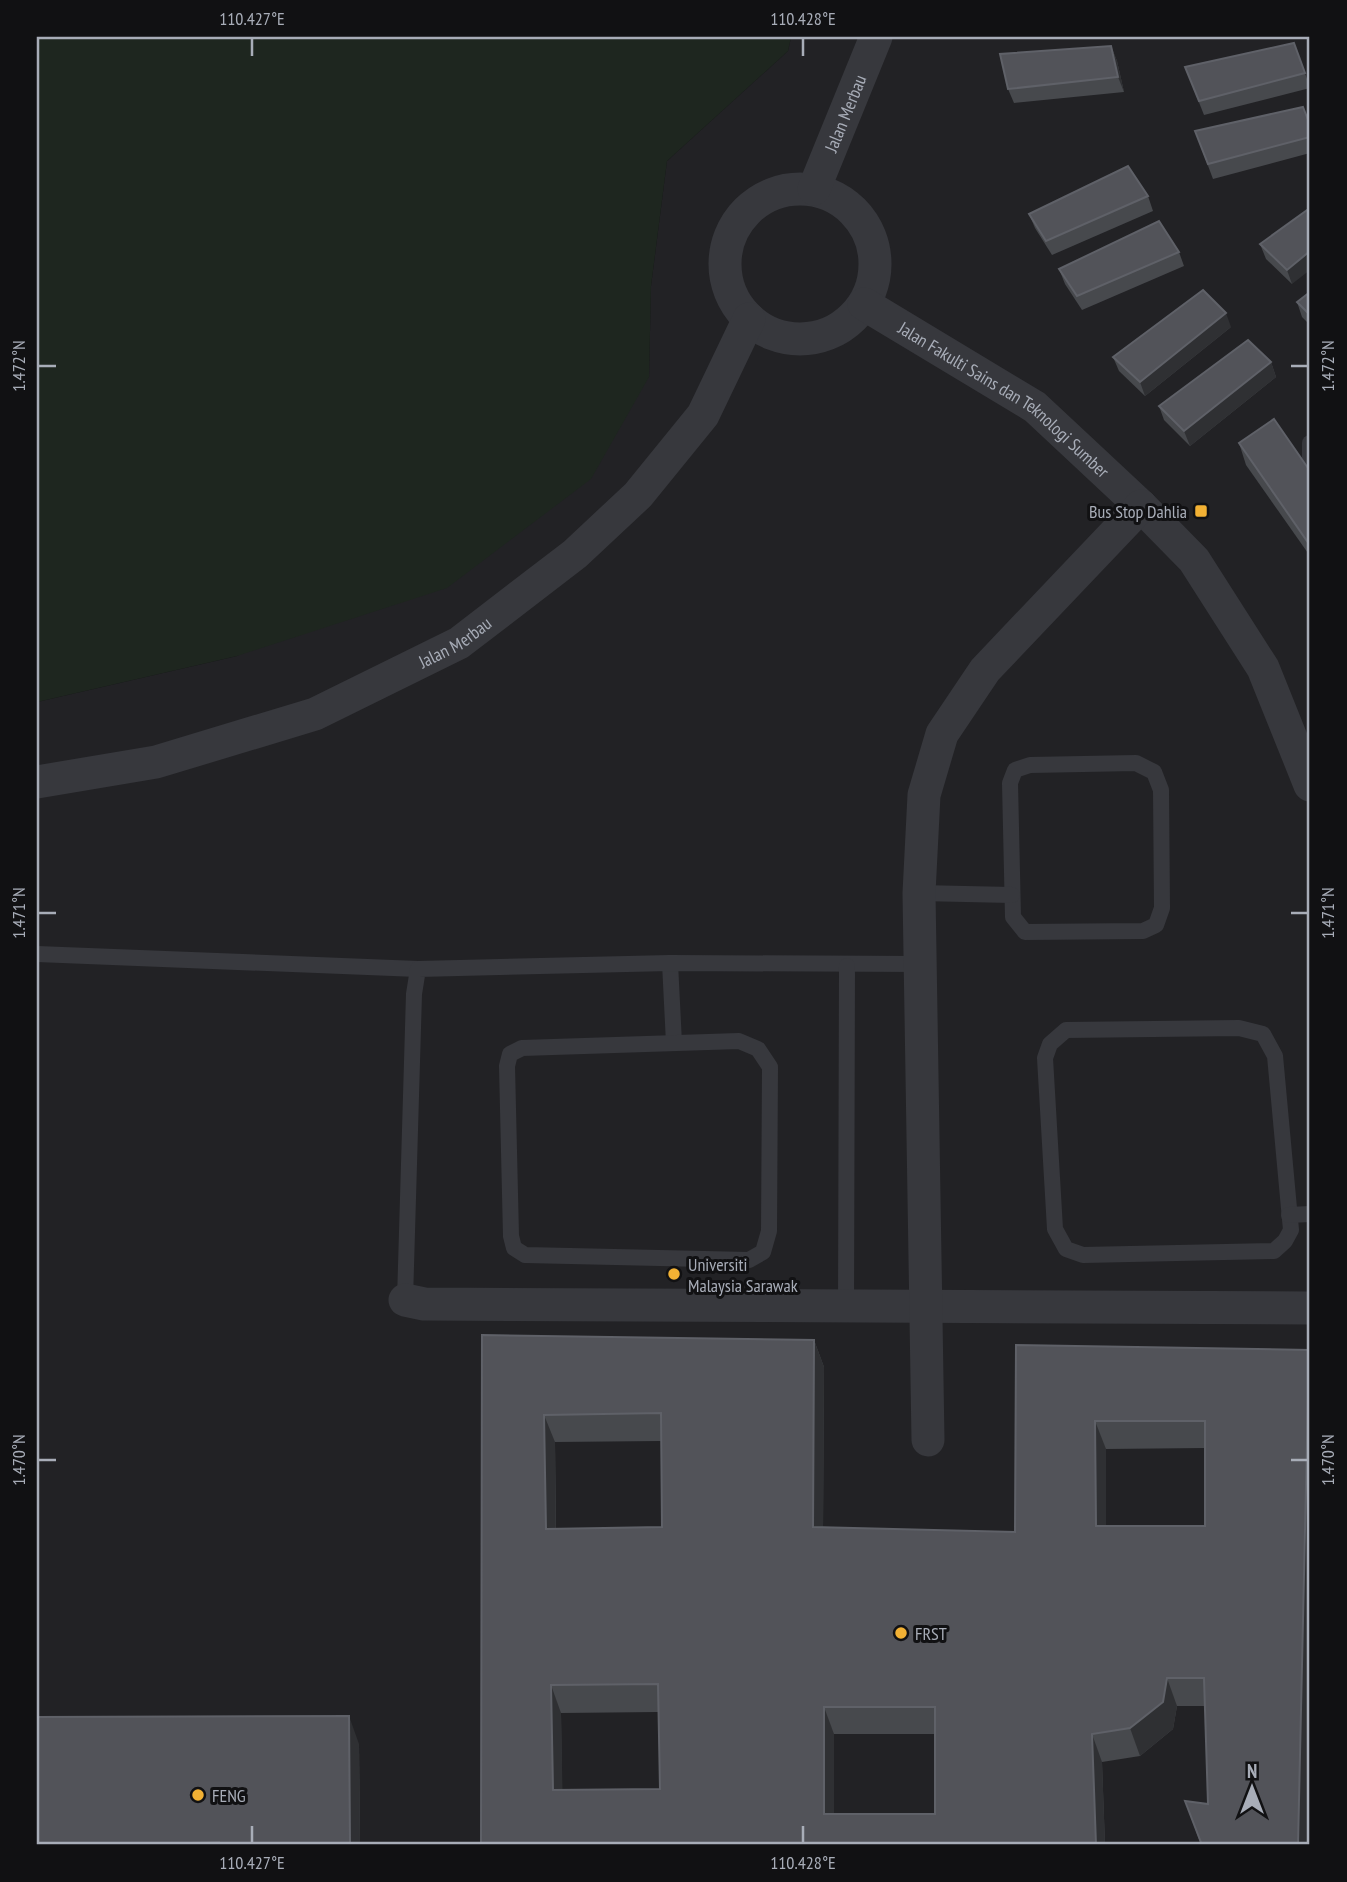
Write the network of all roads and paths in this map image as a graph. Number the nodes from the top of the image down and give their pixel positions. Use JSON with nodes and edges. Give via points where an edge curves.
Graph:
{"nodes":[{"id":1,"x":876,"y":37,"type":"edge"},
{"id":2,"x":814,"y":189,"type":"junction"},
{"id":3,"x":864,"y":304,"type":"junction"},
{"id":4,"x":749,"y":319,"type":"junction"},
{"id":5,"x":1310,"y":443,"type":"edge"},
{"id":6,"x":1310,"y":458,"type":"edge"},
{"id":7,"x":1141,"y":506,"type":"junction"},
{"id":8,"x":37,"y":782,"type":"edge"},
{"id":9,"x":1310,"y":785,"type":"edge"},
{"id":10,"x":919,"y":893,"type":"junction"},
{"id":11,"x":1012,"y":895,"type":"junction"},
{"id":12,"x":37,"y":954,"type":"edge"},
{"id":13,"x":670,"y":963,"type":"junction"},
{"id":14,"x":919,"y":964,"type":"junction"},
{"id":15,"x":847,"y":966,"type":"junction"},
{"id":16,"x":418,"y":969,"type":"junction"},
{"id":17,"x":674,"y":1043,"type":"junction"},
{"id":18,"x":1310,"y":1214,"type":"edge"},
{"id":19,"x":1289,"y":1215,"type":"junction"},
{"id":20,"x":405,"y":1300,"type":"joint"},
{"id":21,"x":846,"y":1307,"type":"junction"},
{"id":22,"x":928,"y":1307,"type":"junction"},
{"id":23,"x":1310,"y":1308,"type":"edge"},
{"id":24,"x":928,"y":1440,"type":"dead end"}],
"edges":[{"from":1,"to":2,"type":"street","name":"Jalan Merbau"},
{"from":2,"to":3,"type":"street","via":[[837,198],[856,213],[870,233],[876,257],[874,282]]},
{"from":2,"to":4,"type":"street","via":[[789,189],[766,196],[746,210],[732,230],[725,254],[726,278],[734,300]]},
{"from":3,"to":4,"type":"street","via":[[850,321],[831,333],[810,338],[767,332]]},
{"from":3,"to":7,"type":"street","name":"Jalan Fakulti Sains dan Teknologi Sumber","via":[[1035,407]]},
{"from":4,"to":8,"type":"street","name":"Jalan Merbau","via":[[703,415],[638,495],[575,554],[459,643],[315,714],[156,762]]},
{"from":5,"to":6,"type":"lane"},
{"from":7,"to":9,"type":"street","name":"Jalan Fakulti Sains dan Teknologi Sumber","via":[[1194,560],[1264,668]]},
{"from":7,"to":10,"type":"street","via":[[985,670],[942,734],[924,795]]},
{"from":10,"to":11,"type":"lane"},
{"from":10,"to":14,"type":"street"},
{"from":11,"to":11,"type":"lane","via":[[1013,918],[1025,932],[1143,931],[1156,925],[1162,908],[1162,847],[1161,789],[1154,772],[1136,763],[1030,765],[1015,770],[1010,783]]},
{"from":12,"to":16,"type":"lane"},
{"from":13,"to":15,"type":"lane"},
{"from":13,"to":16,"type":"lane"},
{"from":13,"to":17,"type":"lane"},
{"from":14,"to":15,"type":"lane"},
{"from":14,"to":22,"type":"street"},
{"from":15,"to":21,"type":"lane"},
{"from":16,"to":20,"type":"lane"},
{"from":17,"to":17,"type":"lane","via":[[739,1041],[758,1049],[770,1067],[769,1231],[763,1252],[749,1260],[525,1255],[514,1248],[510,1054],[522,1048]]},
{"from":18,"to":19,"type":"lane"},
{"from":19,"to":19,"type":"lane","via":[[1291,1230],[1274,1251],[1083,1255],[1066,1249],[1055,1229],[1045,1058],[1051,1044],[1066,1030],[1239,1028],[1263,1034],[1275,1056]]},
{"from":20,"to":21,"type":"street","via":[[424,1304]]},
{"from":21,"to":22,"type":"street"},
{"from":22,"to":23,"type":"street"},
{"from":22,"to":24,"type":"street"}]}
